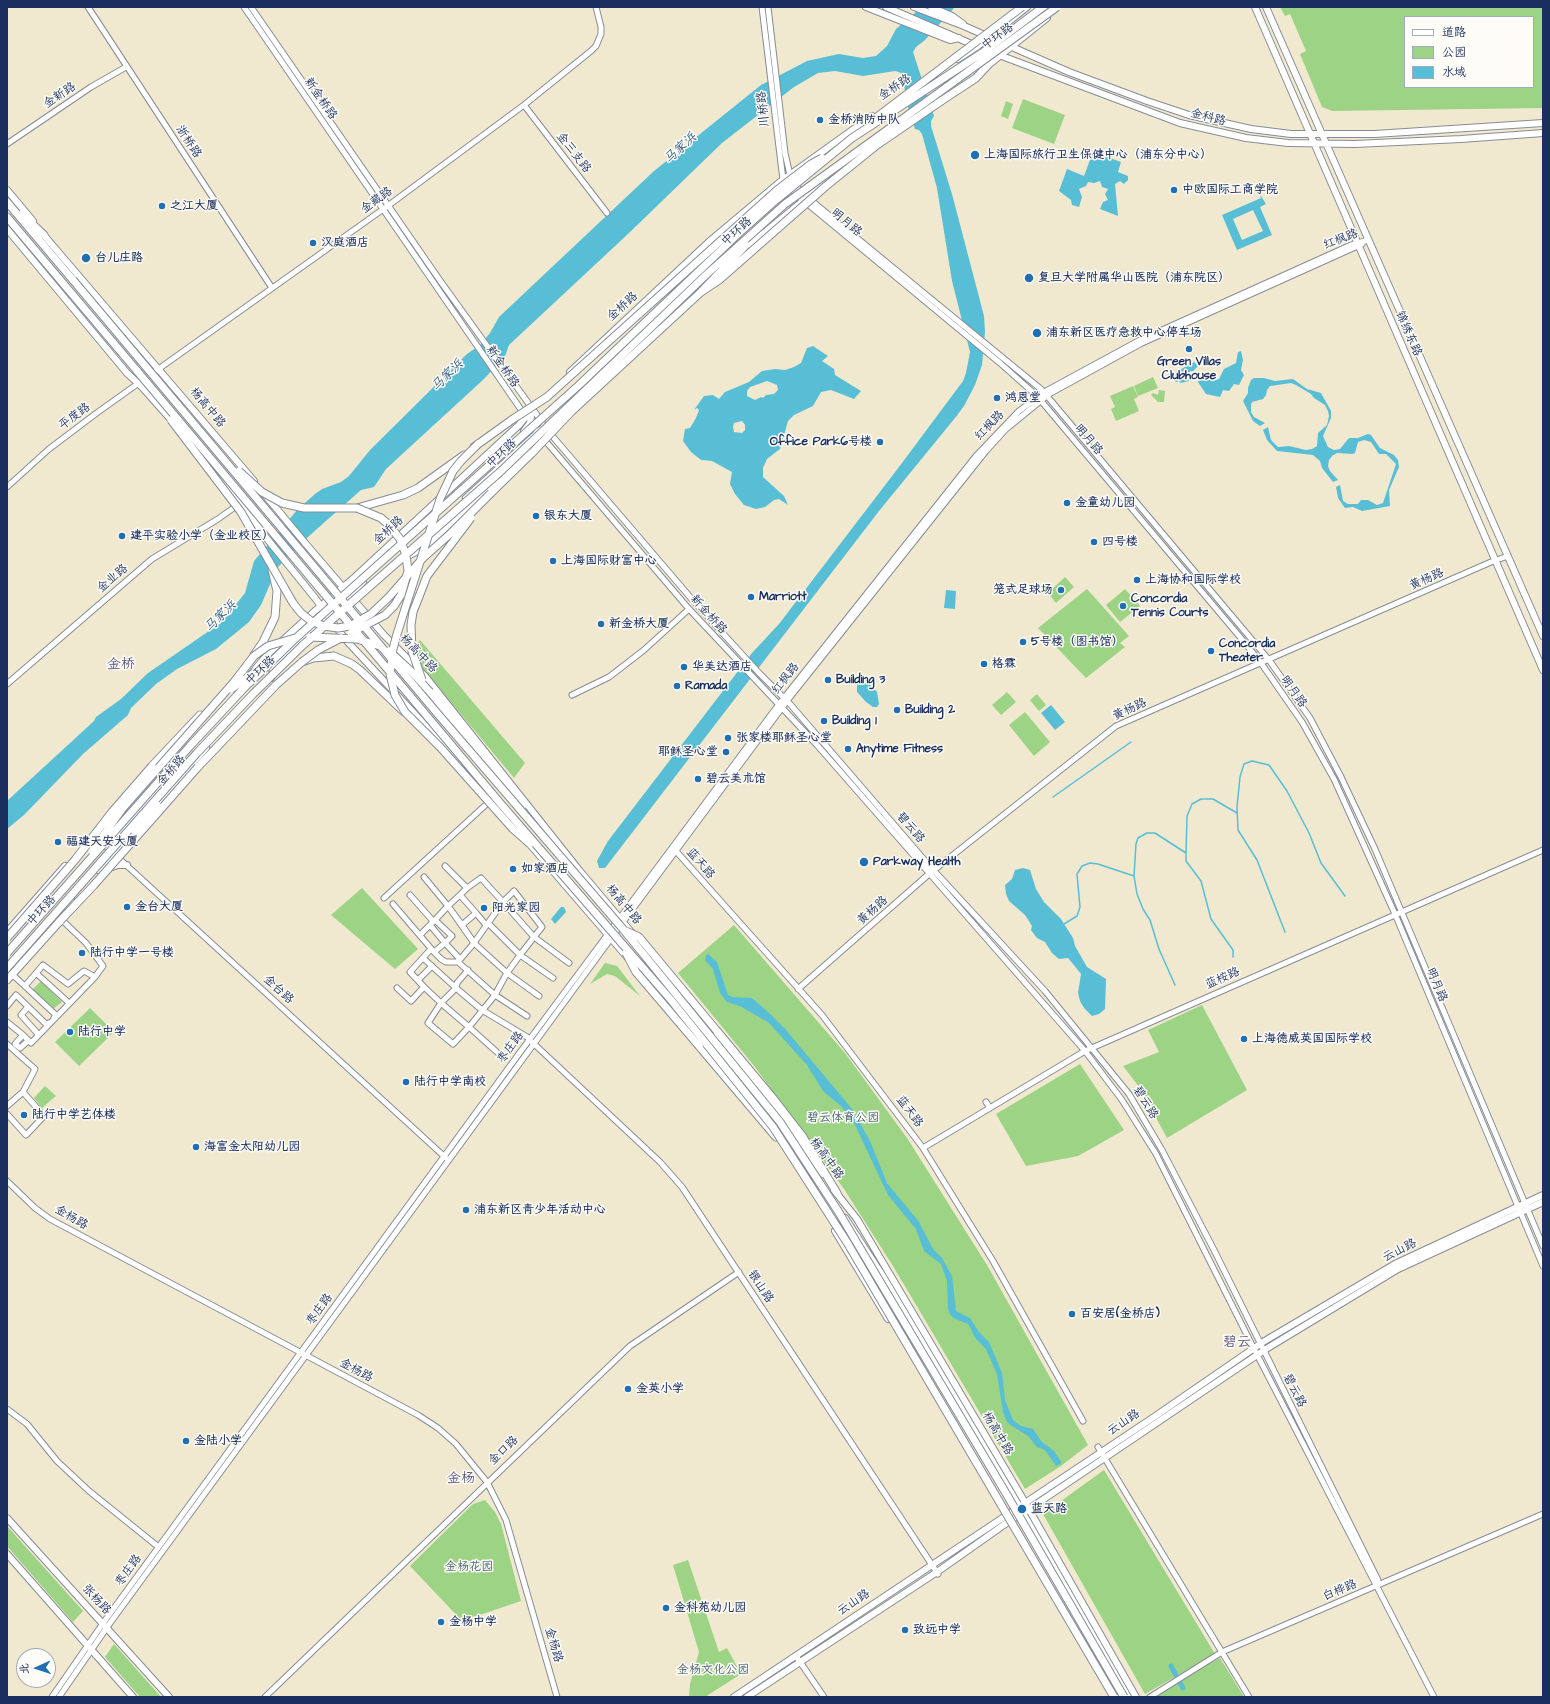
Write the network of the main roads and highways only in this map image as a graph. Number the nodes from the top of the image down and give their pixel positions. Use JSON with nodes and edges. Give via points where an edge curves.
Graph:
{"nodes":[{"id":1,"x":866,"y":7,"type":"edge"},
{"id":2,"x":914,"y":7,"type":"edge"},
{"id":3,"x":931,"y":7,"type":"edge"},
{"id":4,"x":1022,"y":7,"type":"edge"},
{"id":5,"x":1027,"y":7,"type":"edge"},
{"id":6,"x":1043,"y":7,"type":"edge"},
{"id":7,"x":1057,"y":7,"type":"edge"},
{"id":8,"x":1061,"y":7,"type":"edge"},
{"id":9,"x":1255,"y":7,"type":"edge"},
{"id":10,"x":1266,"y":7,"type":"edge"},
{"id":11,"x":888,"y":8,"type":"edge"},
{"id":12,"x":964,"y":26,"type":"junction"},
{"id":13,"x":989,"y":37,"type":"junction"},
{"id":14,"x":959,"y":38,"type":"junction"},
{"id":15,"x":978,"y":46,"type":"junction"},
{"id":16,"x":1010,"y":46,"type":"junction"},
{"id":17,"x":1001,"y":56,"type":"junction"},
{"id":18,"x":988,"y":65,"type":"joint"},
{"id":19,"x":940,"y":100,"type":"junction"},
{"id":20,"x":1543,"y":123,"type":"edge"},
{"id":21,"x":1543,"y":133,"type":"edge"},
{"id":22,"x":1310,"y":134,"type":"junction"},
{"id":23,"x":1321,"y":135,"type":"junction"},
{"id":24,"x":852,"y":138,"type":"junction"},
{"id":25,"x":1314,"y":144,"type":"junction"},
{"id":26,"x":1325,"y":144,"type":"junction"},
{"id":27,"x":840,"y":148,"type":"junction"},
{"id":28,"x":7,"y":190,"type":"edge"},
{"id":29,"x":7,"y":201,"type":"edge"},
{"id":30,"x":7,"y":217,"type":"edge"},
{"id":31,"x":768,"y":219,"type":"junction"},
{"id":32,"x":7,"y":223,"type":"edge"},
{"id":33,"x":7,"y":229,"type":"edge"},
{"id":34,"x":44,"y":235,"type":"junction"},
{"id":35,"x":38,"y":254,"type":"junction"},
{"id":36,"x":701,"y":292,"type":"junction"},
{"id":37,"x":138,"y":372,"type":"junction"},
{"id":38,"x":173,"y":399,"type":"junction"},
{"id":39,"x":532,"y":409,"type":"junction"},
{"id":40,"x":571,"y":412,"type":"junction"},
{"id":41,"x":545,"y":426,"type":"junction"},
{"id":42,"x":478,"y":444,"type":"junction"},
{"id":43,"x":508,"y":464,"type":"junction"},
{"id":44,"x":481,"y":484,"type":"junction"},
{"id":45,"x":491,"y":493,"type":"junction"},
{"id":46,"x":357,"y":508,"type":"junction"},
{"id":47,"x":400,"y":535,"type":"junction"},
{"id":48,"x":406,"y":557,"type":"junction"},
{"id":49,"x":272,"y":568,"type":"junction"},
{"id":50,"x":343,"y":587,"type":"junction"},
{"id":51,"x":350,"y":595,"type":"junction"},
{"id":52,"x":356,"y":602,"type":"junction"},
{"id":53,"x":321,"y":606,"type":"junction"},
{"id":54,"x":328,"y":615,"type":"junction"},
{"id":55,"x":333,"y":621,"type":"junction"},
{"id":56,"x":1543,"y":636,"type":"edge"},
{"id":57,"x":254,"y":656,"type":"junction"},
{"id":58,"x":263,"y":659,"type":"junction"},
{"id":59,"x":274,"y":660,"type":"junction"},
{"id":60,"x":302,"y":662,"type":"junction"},
{"id":61,"x":1543,"y":670,"type":"edge"},
{"id":62,"x":271,"y":682,"type":"junction"},
{"id":63,"x":430,"y":692,"type":"junction"},
{"id":64,"x":405,"y":712,"type":"junction"},
{"id":65,"x":189,"y":763,"type":"junction"},
{"id":66,"x":170,"y":765,"type":"junction"},
{"id":67,"x":113,"y":853,"type":"junction"},
{"id":68,"x":557,"y":854,"type":"junction"},
{"id":69,"x":551,"y":862,"type":"junction"},
{"id":70,"x":127,"y":865,"type":"road end"},
{"id":71,"x":109,"y":868,"type":"junction"},
{"id":72,"x":78,"y":872,"type":"junction"},
{"id":73,"x":71,"y":900,"type":"junction"},
{"id":74,"x":61,"y":921,"type":"junction"},
{"id":75,"x":622,"y":923,"type":"junction"},
{"id":76,"x":7,"y":932,"type":"edge"},
{"id":77,"x":7,"y":938,"type":"edge"},
{"id":78,"x":620,"y":942,"type":"junction"},
{"id":79,"x":7,"y":953,"type":"edge"},
{"id":80,"x":7,"y":969,"type":"edge"},
{"id":81,"x":7,"y":980,"type":"edge"},
{"id":82,"x":7,"y":984,"type":"edge"},
{"id":83,"x":776,"y":1137,"type":"junction"},
{"id":84,"x":787,"y":1152,"type":"junction"},
{"id":85,"x":837,"y":1193,"type":"junction"},
{"id":86,"x":1543,"y":1196,"type":"edge"},
{"id":87,"x":1543,"y":1202,"type":"edge"},
{"id":88,"x":1526,"y":1206,"type":"junction"},
{"id":89,"x":1519,"y":1209,"type":"junction"},
{"id":90,"x":942,"y":1376,"type":"junction"},
{"id":91,"x":942,"y":1411,"type":"junction"},
{"id":92,"x":1101,"y":1452,"type":"junction"},
{"id":93,"x":1022,"y":1504,"type":"junction"},
{"id":94,"x":1029,"y":1510,"type":"junction"},
{"id":95,"x":1023,"y":1513,"type":"junction"},
{"id":96,"x":7,"y":1518,"type":"edge"},
{"id":97,"x":1006,"y":1519,"type":"junction"},
{"id":98,"x":7,"y":1554,"type":"edge"},
{"id":99,"x":133,"y":1697,"type":"edge"},
{"id":100,"x":168,"y":1697,"type":"edge"},
{"id":101,"x":734,"y":1697,"type":"edge"},
{"id":102,"x":747,"y":1697,"type":"edge"},
{"id":103,"x":1114,"y":1697,"type":"edge"},
{"id":104,"x":1124,"y":1697,"type":"edge"},
{"id":105,"x":1128,"y":1697,"type":"edge"},
{"id":106,"x":1136,"y":1697,"type":"edge"}],
"edges":[{"from":1,"to":14,"type":"main road","via":[[950,40]]},
{"from":2,"to":12,"type":"main road","name":"金科路"},
{"from":3,"to":12,"type":"main road","via":[[960,20]]},
{"from":4,"to":24,"type":"highway","bridge":true,"via":[[872,120]]},
{"from":5,"to":13,"type":"main road","name":"金桥路"},
{"from":6,"to":24,"type":"highway","name":"中环路","bridge":true,"via":[[982,53]]},
{"from":7,"to":31,"type":"highway","name":"中环路","bridge":true,"via":[[841,162]]},
{"from":8,"to":16,"type":"main road"},
{"from":9,"to":22,"type":"main road","name":"锦绣东路"},
{"from":10,"to":23,"type":"main road","name":"锦绣东路"},
{"from":11,"to":14,"type":"main road","name":"金科路"},
{"from":12,"to":13,"type":"main road","name":"金科路"},
{"from":13,"to":15,"type":"main road","name":"金桥路"},
{"from":13,"to":16,"type":"main road","name":"金科路"},
{"from":14,"to":15,"type":"main road","name":"金科路"},
{"from":15,"to":17,"type":"main road","name":"金科路"},
{"from":15,"to":39,"type":"main road","name":"金桥路","bridge":true,"via":[[790,174],[711,240]]},
{"from":16,"to":17,"type":"main road"},
{"from":16,"to":22,"type":"main road","name":"金科路","via":[[1069,72],[1189,115],[1276,133]]},
{"from":17,"to":18,"type":"main road"},
{"from":17,"to":25,"type":"main road","name":"金科路","via":[[1180,122],[1246,138]]},
{"from":18,"to":19,"type":"highway","via":[[976,78]]},
{"from":19,"to":36,"type":"highway","bridge":true,"via":[[877,145],[719,280]]},
{"from":19,"to":41,"type":"main road","name":"金桥路","bridge":true,"via":[[889,133],[805,198],[699,288]]},
{"from":20,"to":23,"type":"main road","name":"金科路"},
{"from":21,"to":26,"type":"main road","name":"金科路"},
{"from":22,"to":23,"type":"main road","name":"金科路"},
{"from":22,"to":25,"type":"main road","name":"锦绣东路"},
{"from":23,"to":26,"type":"main road","name":"锦绣东路"},
{"from":24,"to":27,"type":"highway","name":"中环路","bridge":true},
{"from":25,"to":26,"type":"main road","name":"金科路"},
{"from":25,"to":61,"type":"main road","name":"锦绣东路"},
{"from":26,"to":56,"type":"main road","name":"锦绣东路"},
{"from":27,"to":42,"type":"highway","bridge":true,"via":[[811,164],[777,190],[547,397]]},
{"from":27,"to":59,"type":"highway","name":"中环路","bridge":true,"via":[[738,233],[578,386]]},
{"from":28,"to":34,"type":"main road","name":"杨高中路"},
{"from":29,"to":34,"type":"highway"},
{"from":29,"to":38,"type":"highway","name":"杨高中路","bridge":true},
{"from":30,"to":35,"type":"highway","name":"杨高中路"},
{"from":31,"to":36,"type":"highway","bridge":true,"via":[[746,246]]},
{"from":31,"to":43,"type":"highway","name":"中环路","bridge":true,"via":[[665,313]]},
{"from":32,"to":35,"type":"highway"},
{"from":33,"to":53,"type":"main road","name":"杨高中路","via":[[122,367],[242,503],[264,535]]},
{"from":34,"to":50,"type":"main road","name":"杨高中路","bridge":true},
{"from":35,"to":37,"type":"highway","name":"杨高中路"},
{"from":36,"to":40,"type":"highway","bridge":true},
{"from":37,"to":49,"type":"highway","bridge":true,"via":[[182,435],[233,500]]},
{"from":37,"to":69,"type":"highway","name":"杨高中路","bridge":true},
{"from":38,"to":46,"type":"highway","bridge":true,"via":[[233,466],[270,497],[282,503],[304,508]]},
{"from":38,"to":68,"type":"highway","name":"杨高中路","bridge":true},
{"from":39,"to":44,"type":"main road","via":[[527,429],[488,465]]},
{"from":39,"to":47,"type":"main road","name":"金桥路"},
{"from":40,"to":43,"type":"highway","bridge":true},
{"from":40,"to":45,"type":"highway","bridge":true},
{"from":41,"to":44,"type":"main road","name":"金桥路"},
{"from":41,"to":48,"type":"main road","name":"金桥路","via":[[542,438],[425,547]]},
{"from":42,"to":46,"type":"highway","bridge":true,"via":[[418,488],[385,502]]},
{"from":42,"to":64,"type":"highway","bridge":true,"via":[[461,461],[446,483],[393,648],[390,668],[392,684]]},
{"from":43,"to":65,"type":"highway","name":"中环路","bridge":true,"via":[[303,645],[252,694]]},
{"from":44,"to":48,"type":"main road","name":"金桥路","via":[[422,538]]},
{"from":45,"to":49,"type":"highway","bridge":true,"via":[[423,558],[381,606],[350,626],[324,626],[301,613]]},
{"from":45,"to":63,"type":"highway","bridge":true,"via":[[427,576],[413,612],[412,651],[422,679]]},
{"from":46,"to":60,"type":"highway","bridge":true,"via":[[381,518],[400,539],[408,571],[405,585],[394,606],[385,615],[326,645]]},
{"from":47,"to":50,"type":"main road","name":"金桥路"},
{"from":47,"to":51,"type":"main road","via":[[398,547],[393,554]]},
{"from":48,"to":52,"type":"main road","name":"金桥路"},
{"from":49,"to":57,"type":"highway","bridge":true,"via":[[277,591],[275,617]]},
{"from":50,"to":51,"type":"main road","name":"杨高中路"},
{"from":50,"to":53,"type":"main road","name":"金桥路"},
{"from":50,"to":54,"type":"main road","via":[[342,597]]},
{"from":51,"to":52,"type":"main road","name":"杨高中路"},
{"from":51,"to":55,"type":"main road","via":[[334,613]]},
{"from":52,"to":55,"type":"main road","name":"金桥路"},
{"from":52,"to":75,"type":"main road","name":"杨高中路","via":[[384,635],[426,676]]},
{"from":53,"to":54,"type":"main road","name":"杨高中路"},
{"from":53,"to":58,"type":"main road","name":"金桥路"},
{"from":54,"to":55,"type":"main road","name":"杨高中路"},
{"from":54,"to":62,"type":"main road","via":[[274,666]]},
{"from":55,"to":62,"type":"main road","name":"金桥路"},
{"from":55,"to":83,"type":"main road","name":"杨高中路","via":[[345,640],[465,768],[609,938],[663,997]]},
{"from":57,"to":63,"type":"highway","bridge":true,"via":[[268,646],[294,639],[357,639],[372,643],[398,658]]},
{"from":57,"to":72,"type":"highway","bridge":true,"via":[[215,704],[122,808]]},
{"from":58,"to":66,"type":"main road","name":"金桥路"},
{"from":58,"to":76,"type":"main road","name":"金桥路","via":[[242,674],[199,718]]},
{"from":59,"to":72,"type":"highway","name":"中环路","bridge":true,"via":[[190,746]]},
{"from":59,"to":77,"type":"highway","bridge":true,"via":[[232,688],[176,739]]},
{"from":60,"to":64,"type":"highway","bridge":true,"via":[[324,656],[342,659],[360,670]]},
{"from":60,"to":74,"type":"highway","bridge":true,"via":[[250,711]]},
{"from":62,"to":67,"type":"main road","name":"金桥路","via":[[200,755]]},
{"from":63,"to":68,"type":"highway","bridge":true},
{"from":64,"to":69,"type":"highway","bridge":true,"via":[[513,829]]},
{"from":65,"to":74,"type":"highway","bridge":true},
{"from":65,"to":80,"type":"highway","name":"中环路","bridge":true},
{"from":66,"to":67,"type":"main road","via":[[161,786],[116,837],[112,846]]},
{"from":66,"to":79,"type":"main road","name":"金桥路"},
{"from":67,"to":71,"type":"main road","name":"金桥路"},
{"from":67,"to":73,"type":"main road","name":"金桥路"},
{"from":68,"to":75,"type":"highway","name":"杨高中路","bridge":true},
{"from":69,"to":78,"type":"highway","name":"杨高中路","bridge":true},
{"from":70,"to":71,"type":"main road"},
{"from":71,"to":74,"type":"main road","name":"金桥路"},
{"from":72,"to":79,"type":"highway","name":"中环路","bridge":true},
{"from":73,"to":74,"type":"main road"},
{"from":73,"to":80,"type":"main road","name":"金桥路"},
{"from":74,"to":81,"type":"highway"},
{"from":74,"to":82,"type":"main road","name":"金桥路"},
{"from":75,"to":85,"type":"main road","name":"杨高中路","via":[[770,1100]]},
{"from":75,"to":85,"type":"highway","bridge":true,"via":[[639,937],[772,1097],[803,1137]]},
{"from":75,"to":104,"type":"highway","name":"杨高中路","bridge":true,"via":[[780,1122],[816,1175]]},
{"from":78,"to":83,"type":"highway","bridge":true,"via":[[636,972]]},
{"from":78,"to":103,"type":"highway","name":"杨高中路","bridge":true,"via":[[709,1045],[785,1143],[848,1244]]},
{"from":83,"to":84,"type":"main road","name":"杨高中路"},
{"from":84,"to":90,"type":"main road","name":"杨高中路","via":[[809,1173],[856,1232]]},
{"from":84,"to":91,"type":"main road"},
{"from":85,"to":93,"type":"main road","name":"杨高中路","via":[[857,1219],[959,1391]]},
{"from":86,"to":88,"type":"main road","name":"云山路"},
{"from":87,"to":88,"type":"main road","name":"云山路"},
{"from":88,"to":89,"type":"main road","name":"云山路"},
{"from":89,"to":92,"type":"main road","name":"云山路","via":[[1398,1268]]},
{"from":89,"to":92,"type":"main road","name":"云山路","via":[[1395,1264],[1260,1344]]},
{"from":90,"to":91,"type":"main road"},
{"from":90,"to":93,"type":"main road","name":"杨高中路"},
{"from":91,"to":97,"type":"main road"},
{"from":92,"to":93,"type":"main road","name":"云山路"},
{"from":92,"to":94,"type":"main road","name":"云山路"},
{"from":93,"to":94,"type":"main road","name":"杨高中路"},
{"from":93,"to":95,"type":"main road","name":"杨高中路"},
{"from":93,"to":97,"type":"main road","name":"云山路"},
{"from":94,"to":95,"type":"main road","name":"云山路"},
{"from":94,"to":106,"type":"main road","name":"杨高中路"},
{"from":95,"to":97,"type":"main road","name":"云山路"},
{"from":95,"to":105,"type":"main road","name":"杨高中路"},
{"from":96,"to":100,"type":"main road","name":"张杨路"},
{"from":97,"to":101,"type":"main road","name":"云山路","via":[[932,1565]]},
{"from":97,"to":102,"type":"main road","name":"云山路","via":[[937,1573]]},
{"from":98,"to":99,"type":"main road"}]}
